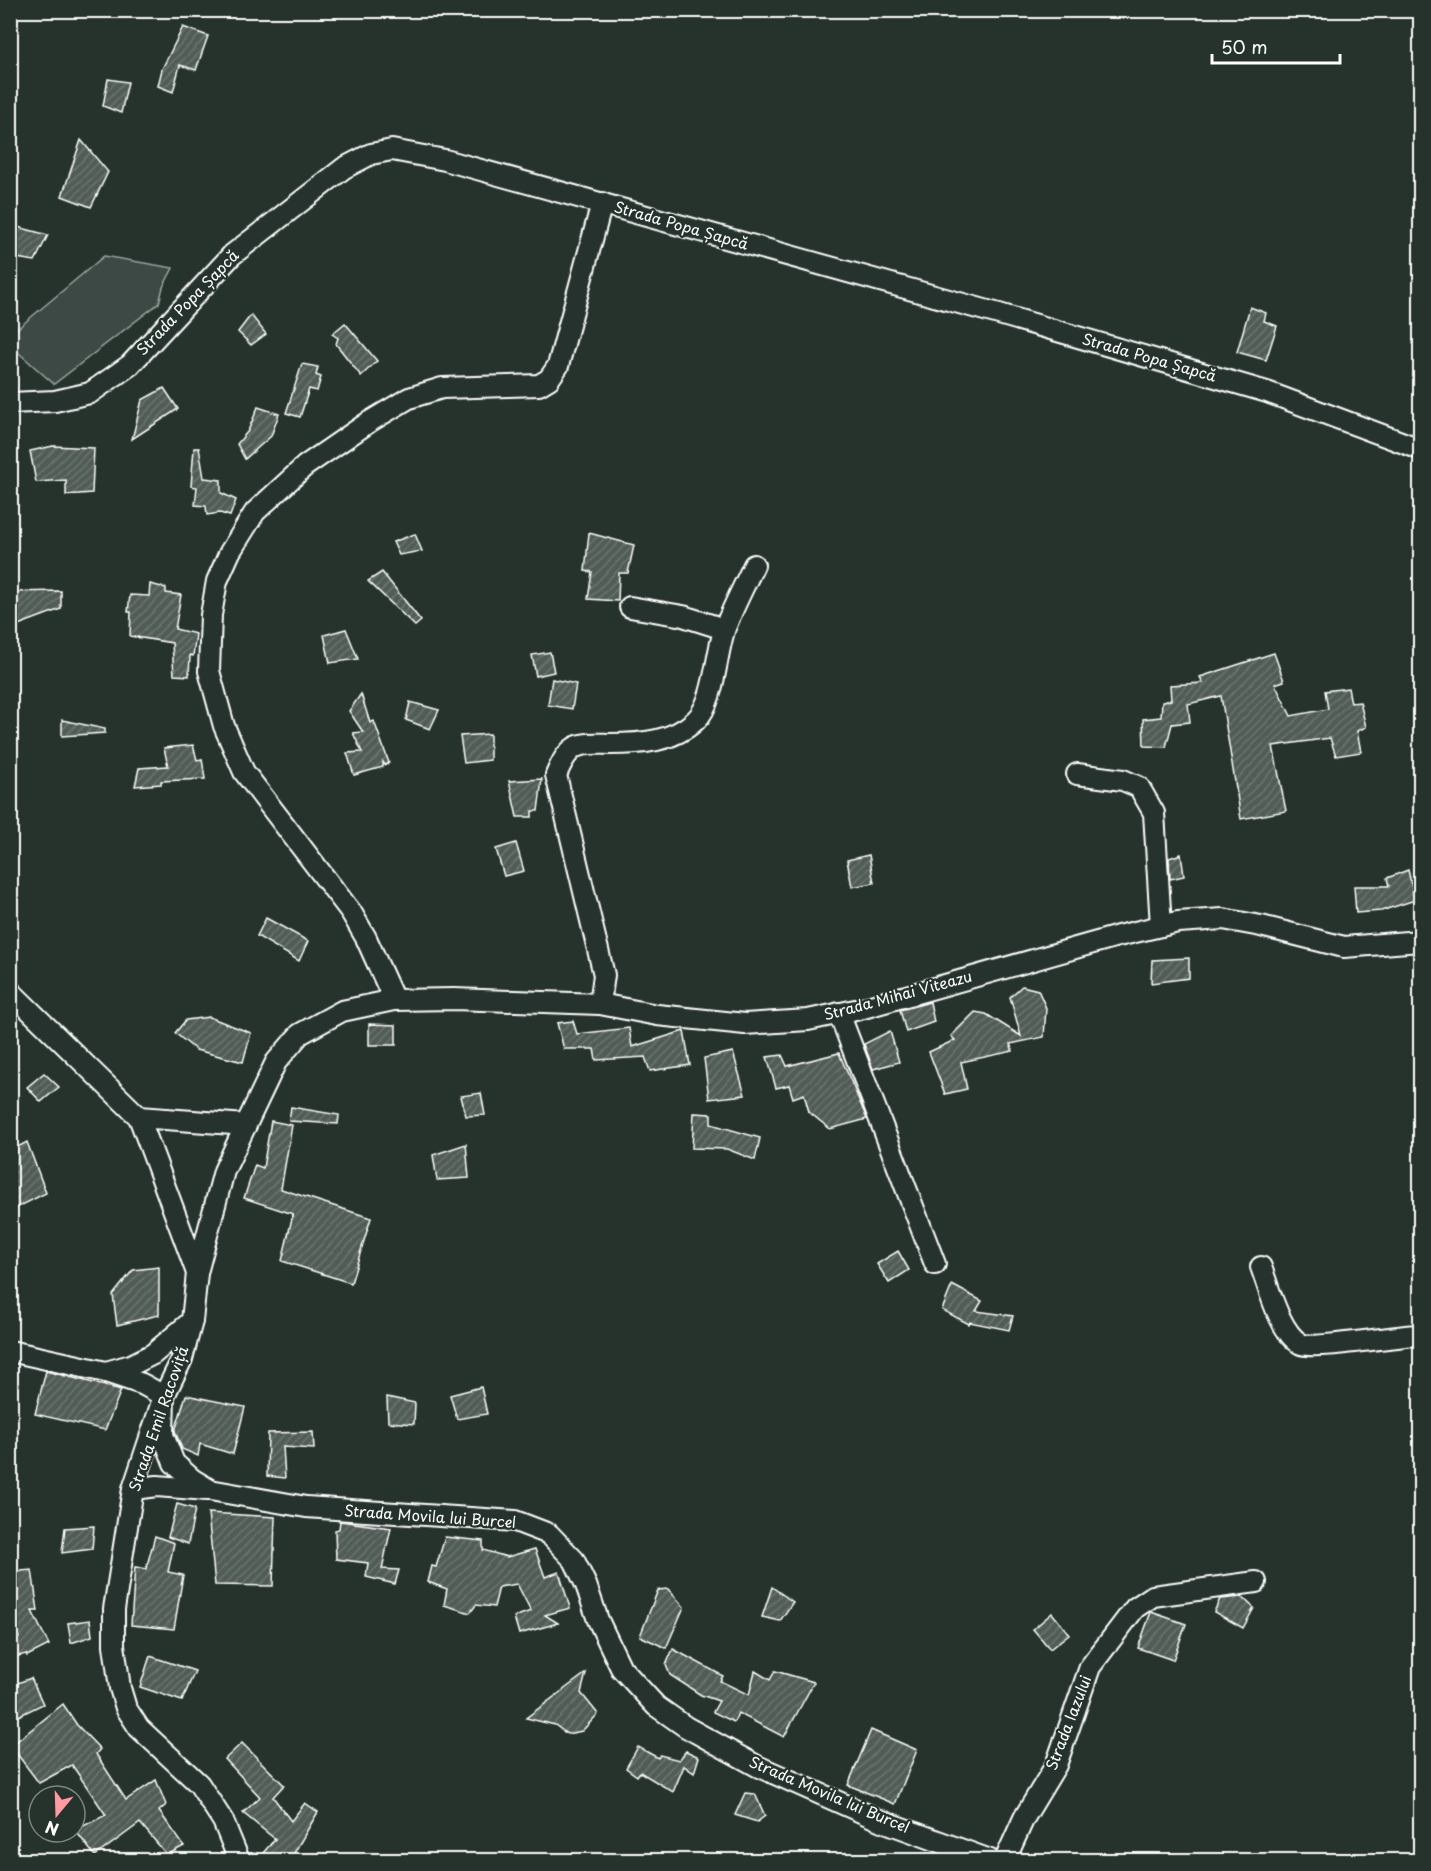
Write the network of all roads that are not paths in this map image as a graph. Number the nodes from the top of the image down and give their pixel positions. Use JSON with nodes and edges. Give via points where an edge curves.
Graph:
{"nodes":[{"id":1,"x":602,"y":203,"type":"junction"},
{"id":2,"x":10,"y":403,"type":"edge"},
{"id":3,"x":1420,"y":449,"type":"edge"},
{"id":4,"x":754,"y":565,"type":"dead end"},
{"id":5,"x":630,"y":607,"type":"dead end"},
{"id":6,"x":724,"y":630,"type":"junction"},
{"id":7,"x":1077,"y":774,"type":"dead end"},
{"id":8,"x":1161,"y":926,"type":"junction"},
{"id":9,"x":1420,"y":941,"type":"edge"},
{"id":10,"x":10,"y":991,"type":"edge"},
{"id":11,"x":394,"y":1000,"type":"junction"},
{"id":12,"x":600,"y":1004,"type":"junction"},
{"id":13,"x":838,"y":1013,"type":"junction"},
{"id":14,"x":139,"y":1117,"type":"junction"},
{"id":15,"x":246,"y":1125,"type":"junction"},
{"id":16,"x":935,"y":1264,"type":"dead end"},
{"id":17,"x":1261,"y":1267,"type":"dead end"},
{"id":18,"x":197,"y":1274,"type":"junction"},
{"id":19,"x":192,"y":1321,"type":"junction"},
{"id":20,"x":1420,"y":1335,"type":"edge"},
{"id":21,"x":10,"y":1351,"type":"edge"},
{"id":22,"x":106,"y":1372,"type":"junction"},
{"id":23,"x":164,"y":1396,"type":"junction"},
{"id":24,"x":133,"y":1489,"type":"junction"},
{"id":25,"x":210,"y":1490,"type":"junction"},
{"id":26,"x":1256,"y":1582,"type":"dead end"},
{"id":27,"x":239,"y":1860,"type":"edge"},
{"id":28,"x":990,"y":1860,"type":"edge"},
{"id":29,"x":1005,"y":1860,"type":"edge"}],
"edges":[{"from":1,"to":2,"type":"street","name":"Strada Popa Șapcă","via":[[412,152],[371,154],[344,168],[232,255],[130,364],[90,393],[55,401]]},
{"from":1,"to":3,"type":"street","name":"Strada Popa Șapcă","via":[[1267,392]]},
{"from":1,"to":11,"type":"street","via":[[558,366],[549,379],[539,385],[520,387],[442,388],[408,398],[305,466],[255,512],[217,581],[209,671],[224,726],[244,772],[351,912]]},
{"from":4,"to":6,"type":"street"},
{"from":5,"to":6,"type":"street","via":[[683,616]]},
{"from":6,"to":12,"type":"street","via":[[709,694],[699,718],[682,732],[657,741],[574,748],[556,775],[604,975]]},
{"from":7,"to":8,"type":"street","via":[[1123,780],[1139,787],[1155,813]]},
{"from":8,"to":9,"type":"street","name":"Strada Mihai Viteazu","via":[[1223,919],[1344,947]]},
{"from":8,"to":13,"type":"street","name":"Strada Mihai Viteazu"},
{"from":10,"to":14,"type":"street"},
{"from":11,"to":12,"type":"street","name":"Strada Mihai Viteazu"},
{"from":11,"to":15,"type":"street","name":"Strada Mihai Viteazu","via":[[342,1011],[300,1034],[276,1062]]},
{"from":12,"to":13,"type":"street","name":"Strada Mihai Viteazu","via":[[657,1015],[745,1024],[808,1020]]},
{"from":13,"to":16,"type":"street"},
{"from":14,"to":15,"type":"street"},
{"from":14,"to":18,"type":"street"},
{"from":15,"to":18,"type":"street","name":"Strada Emil Racoviță","via":[[224,1172]]},
{"from":17,"to":20,"type":"street","via":[[1280,1318],[1301,1345]]},
{"from":18,"to":19,"type":"street","name":"Strada Emil Racoviță"},
{"from":19,"to":22,"type":"street","via":[[153,1354]]},
{"from":19,"to":23,"type":"street","name":"Strada Emil Racoviță","via":[[182,1359]]},
{"from":21,"to":22,"type":"street"},
{"from":22,"to":23,"type":"street"},
{"from":23,"to":24,"type":"street","name":"Strada Emil Racoviță"},
{"from":23,"to":25,"type":"street","name":"Strada Movila lui Burcel","via":[[163,1435],[174,1463]]},
{"from":24,"to":25,"type":"street","via":[[157,1486]]},
{"from":24,"to":27,"type":"street","name":"Strada Emil Racoviță","via":[[114,1609],[120,1688],[126,1708],[139,1728],[199,1784],[223,1821]]},
{"from":25,"to":28,"type":"street","name":"Strada Movila lui Burcel","via":[[306,1507],[515,1521],[549,1534],[574,1560],[621,1668],[656,1706],[757,1766],[877,1819]]},
{"from":26,"to":29,"type":"street","name":"Strada Iazului","via":[[1153,1596],[1135,1608],[1090,1666],[1056,1765],[1024,1818]]}]}
